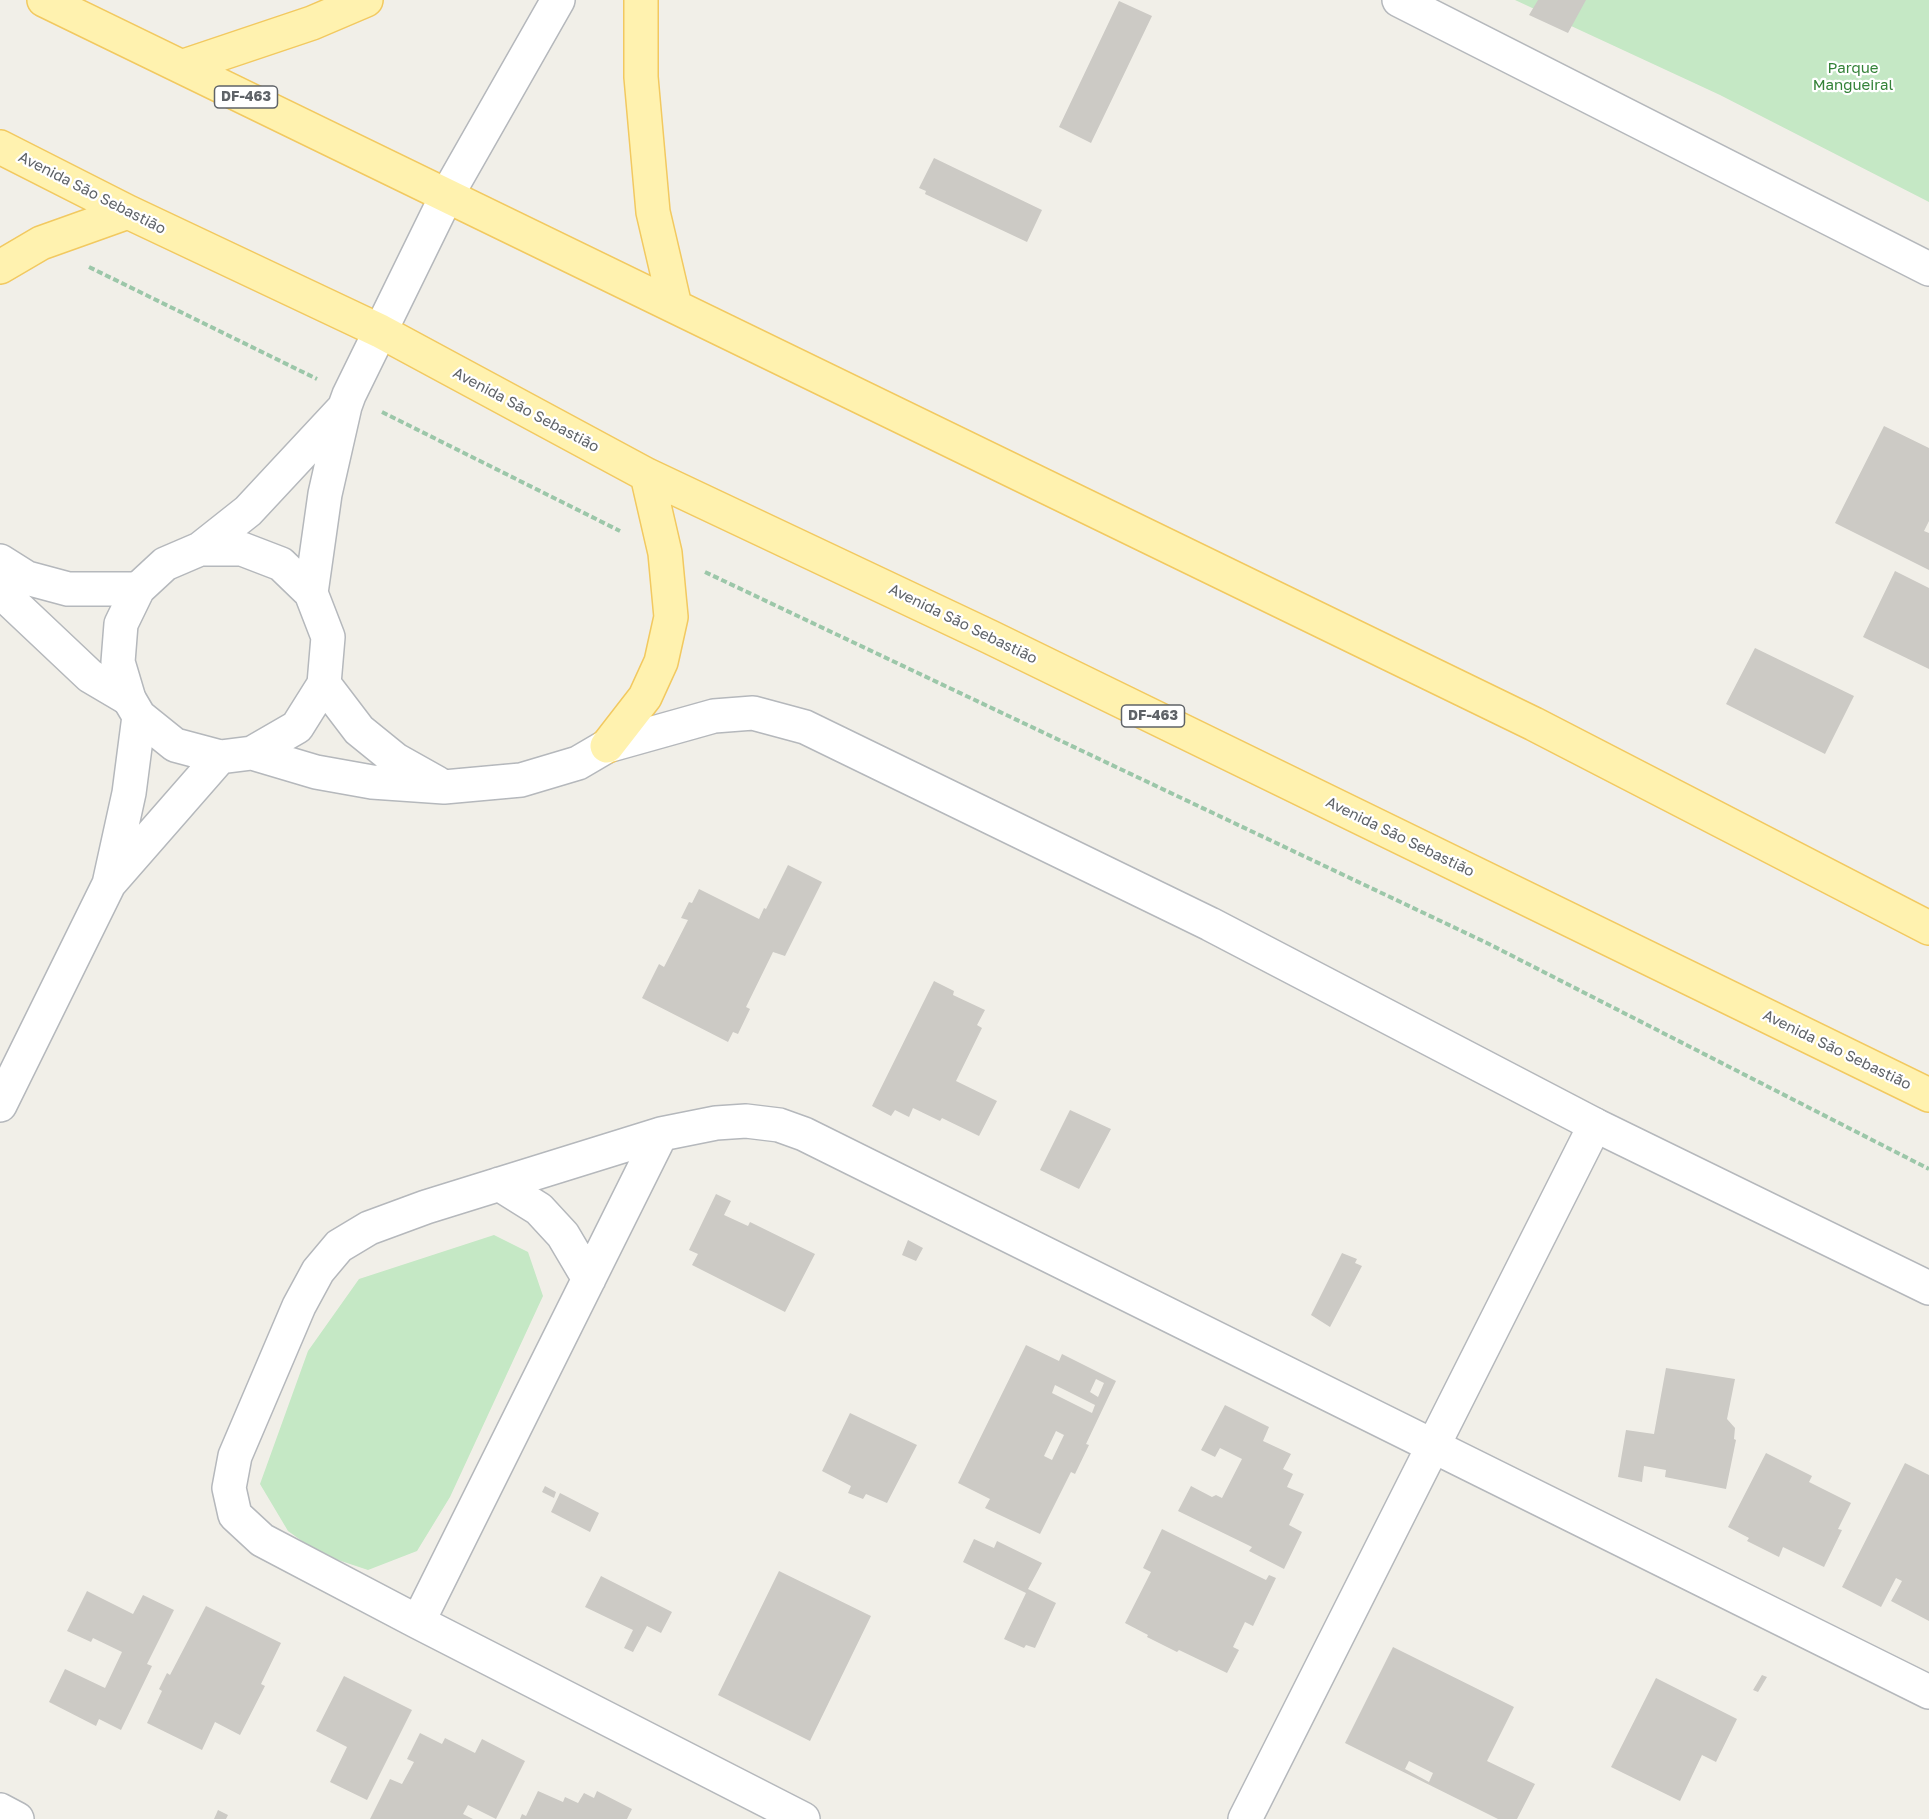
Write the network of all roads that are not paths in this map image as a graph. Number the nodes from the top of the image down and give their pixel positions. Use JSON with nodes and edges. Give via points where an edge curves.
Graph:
{"nodes":[{"id":1,"x":44,"y":0,"type":"edge"},
{"id":2,"x":366,"y":0,"type":"edge"},
{"id":3,"x":558,"y":0,"type":"edge"},
{"id":4,"x":641,"y":0,"type":"edge"},
{"id":5,"x":1399,"y":0,"type":"edge"},
{"id":6,"x":184,"y":66,"type":"junction"},
{"id":7,"x":0,"y":147,"type":"edge"},
{"id":8,"x":447,"y":195,"type":"junction"},
{"id":9,"x":128,"y":212,"type":"junction"},
{"id":10,"x":0,"y":267,"type":"edge"},
{"id":11,"x":1929,"y":269,"type":"edge"},
{"id":12,"x":675,"y":306,"type":"junction"},
{"id":13,"x":380,"y":332,"type":"junction"},
{"id":14,"x":347,"y":401,"type":"junction"},
{"id":15,"x":647,"y":475,"type":"junction"},
{"id":16,"x":200,"y":549,"type":"junction"},
{"id":17,"x":0,"y":561,"type":"edge"},
{"id":18,"x":138,"y":589,"type":"junction"},
{"id":19,"x":0,"y":591,"type":"edge"},
{"id":20,"x":311,"y":593,"type":"junction"},
{"id":21,"x":324,"y":684,"type":"junction"},
{"id":22,"x":134,"y":707,"type":"junction"},
{"id":23,"x":607,"y":746,"type":"junction"},
{"id":24,"x":252,"y":753,"type":"junction"},
{"id":25,"x":220,"y":757,"type":"junction"},
{"id":26,"x":444,"y":787,"type":"junction"},
{"id":27,"x":109,"y":884,"type":"junction"},
{"id":28,"x":1929,"y":928,"type":"edge"},
{"id":29,"x":1929,"y":1095,"type":"edge"},
{"id":30,"x":0,"y":1105,"type":"edge"},
{"id":31,"x":1595,"y":1125,"type":"junction"},
{"id":32,"x":661,"y":1134,"type":"junction"},
{"id":33,"x":499,"y":1184,"type":"junction"},
{"id":34,"x":589,"y":1279,"type":"junction"},
{"id":35,"x":1929,"y":1288,"type":"edge"},
{"id":36,"x":1434,"y":1448,"type":"junction"},
{"id":37,"x":418,"y":1622,"type":"junction"},
{"id":38,"x":1929,"y":1692,"type":"edge"},
{"id":39,"x":0,"y":1810,"type":"edge"},
{"id":40,"x":17,"y":1819,"type":"edge"},
{"id":41,"x":803,"y":1819,"type":"edge"},
{"id":42,"x":1245,"y":1819,"type":"edge"}],
"edges":[{"from":1,"to":6,"type":"main road","number":"DF-463"},
{"from":2,"to":6,"type":"main road","via":[[312,23]]},
{"from":3,"to":8,"type":"street"},
{"from":4,"to":12,"type":"main road","via":[[641,77],[653,212]]},
{"from":5,"to":11,"type":"street"},
{"from":6,"to":8,"type":"main road","number":"DF-463"},
{"from":7,"to":9,"type":"main road","name":"Avenida São Sebastião","number":"DF-463"},
{"from":8,"to":12,"type":"main road","number":"DF-463"},
{"from":8,"to":13,"type":"street"},
{"from":9,"to":10,"type":"main road","via":[[41,243]]},
{"from":9,"to":13,"type":"main road","name":"Avenida São Sebastião","number":"DF-463"},
{"from":12,"to":28,"type":"main road","number":"DF-463","via":[[1534,724]]},
{"from":13,"to":14,"type":"street"},
{"from":13,"to":15,"type":"main road","name":"Avenida São Sebastião","number":"DF-463"},
{"from":14,"to":16,"type":"street","via":[[248,511]]},
{"from":14,"to":20,"type":"street","via":[[325,494]]},
{"from":15,"to":23,"type":"main road","via":[[664,553],[671,617],[661,662],[645,697]]},
{"from":15,"to":29,"type":"main road","name":"Avenida São Sebastião","number":"DF-463","via":[[990,637]]},
{"from":16,"to":18,"type":"street","via":[[165,564]]},
{"from":16,"to":20,"type":"street","via":[[242,549],[281,564]]},
{"from":17,"to":18,"type":"street","via":[[27,578],[68,589]]},
{"from":18,"to":22,"type":"street","via":[[121,624],[118,662]]},
{"from":19,"to":22,"type":"street","via":[[90,676]]},
{"from":20,"to":21,"type":"street","via":[[328,637]]},
{"from":21,"to":24,"type":"street","via":[[297,728]]},
{"from":21,"to":26,"type":"street","via":[[359,730],[396,760]]},
{"from":22,"to":25,"type":"street","via":[[175,745]]},
{"from":22,"to":27,"type":"street","via":[[129,793]]},
{"from":23,"to":26,"type":"street","via":[[578,763],[521,780]]},
{"from":23,"to":31,"type":"street","via":[[714,716],[753,713],[805,727],[1210,924]]},
{"from":24,"to":25,"type":"street"},
{"from":24,"to":26,"type":"street","via":[[338,776]]},
{"from":25,"to":27,"type":"street"},
{"from":27,"to":30,"type":"street"},
{"from":31,"to":35,"type":"street"},
{"from":31,"to":36,"type":"street"},
{"from":32,"to":33,"type":"street"},
{"from":32,"to":34,"type":"street"},
{"from":32,"to":36,"type":"street","via":[[746,1121],[779,1125],[804,1134]]},
{"from":33,"to":34,"type":"street","via":[[539,1209],[563,1235]]},
{"from":33,"to":37,"type":"street","via":[[369,1228],[339,1246],[318,1271],[299,1306],[235,1456],[229,1488],[235,1515],[262,1540]]},
{"from":34,"to":37,"type":"street"},
{"from":36,"to":38,"type":"street"},
{"from":36,"to":42,"type":"street"},
{"from":37,"to":41,"type":"street"},
{"from":39,"to":40,"type":"street"}]}
